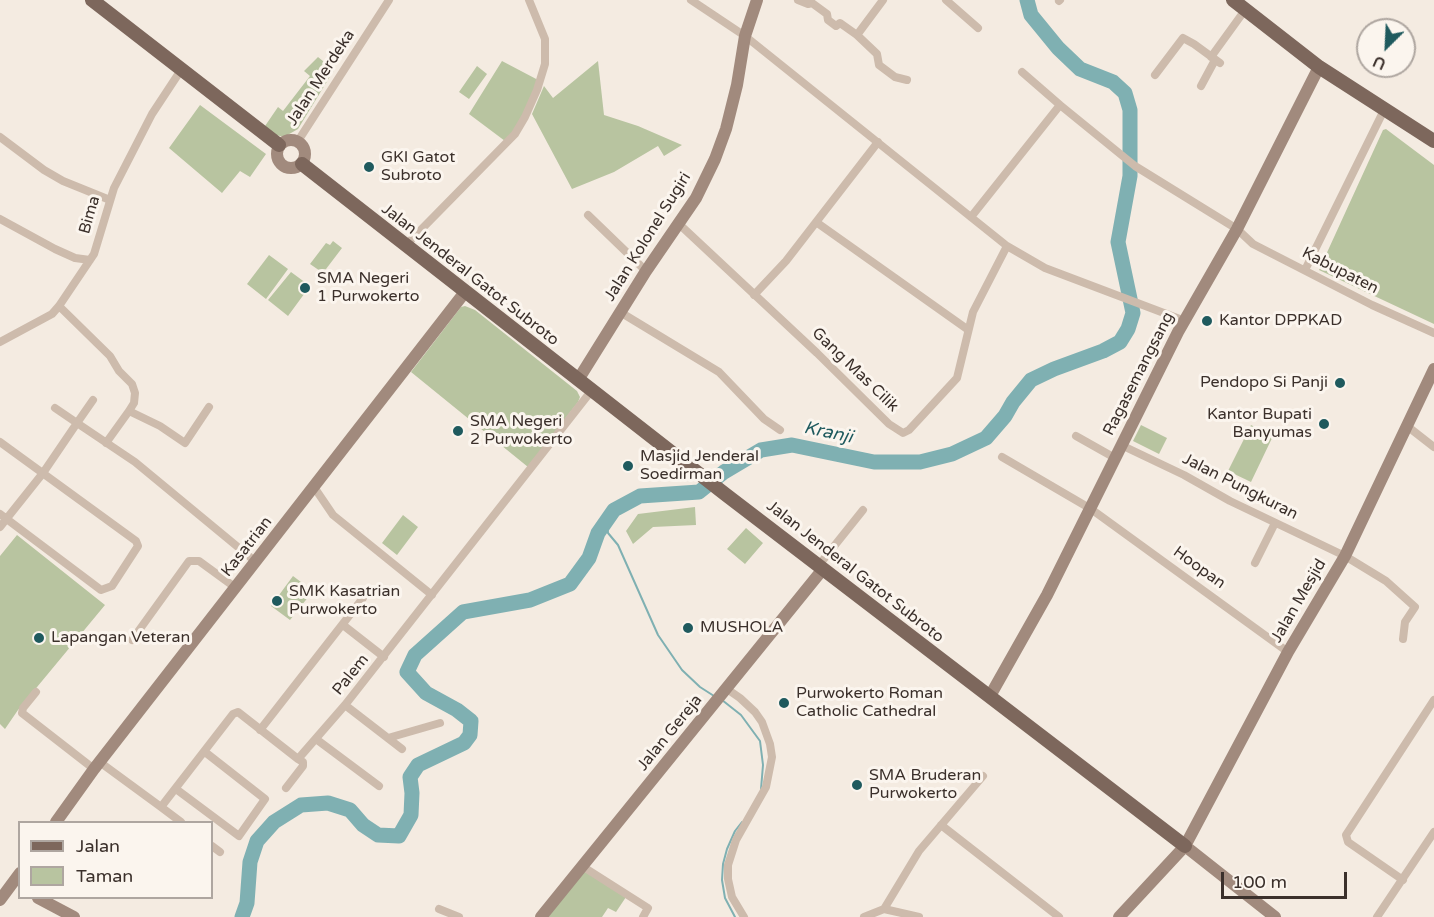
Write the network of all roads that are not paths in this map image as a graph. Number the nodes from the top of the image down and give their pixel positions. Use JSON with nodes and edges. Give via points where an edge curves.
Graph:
{"nodes":[{"id":1,"x":92,"y":0,"type":"edge"},
{"id":2,"x":388,"y":0,"type":"edge"},
{"id":3,"x":529,"y":0,"type":"edge"},
{"id":4,"x":691,"y":0,"type":"edge"},
{"id":5,"x":757,"y":0,"type":"edge"},
{"id":6,"x":798,"y":0,"type":"edge"},
{"id":7,"x":883,"y":0,"type":"edge"},
{"id":8,"x":946,"y":0,"type":"edge"},
{"id":9,"x":1233,"y":0,"type":"edge"},
{"id":10,"x":1245,"y":9,"type":"junction"},
{"id":11,"x":978,"y":28,"type":"dead end"},
{"id":12,"x":857,"y":35,"type":"junction"},
{"id":13,"x":745,"y":36,"type":"junction"},
{"id":14,"x":1215,"y":60,"type":"junction"},
{"id":15,"x":1319,"y":67,"type":"junction"},
{"id":16,"x":182,"y":70,"type":"junction"},
{"id":17,"x":1022,"y":72,"type":"dead end"},
{"id":18,"x":1155,"y":75,"type":"dead end"},
{"id":19,"x":907,"y":80,"type":"dead end"},
{"id":20,"x":1201,"y":86,"type":"dead end"},
{"id":21,"x":1060,"y":105,"type":"junction"},
{"id":22,"x":1388,"y":112,"type":"junction"},
{"id":23,"x":0,"y":137,"type":"edge"},
{"id":24,"x":874,"y":139,"type":"junction"},
{"id":25,"x":298,"y":141,"type":"junction"},
{"id":26,"x":1434,"y":141,"type":"edge"},
{"id":27,"x":279,"y":145,"type":"junction"},
{"id":28,"x":1434,"y":152,"type":"edge"},
{"id":29,"x":302,"y":164,"type":"junction"},
{"id":30,"x":110,"y":200,"type":"junction"},
{"id":31,"x":588,"y":215,"type":"dead end"},
{"id":32,"x":971,"y":217,"type":"junction"},
{"id":33,"x":0,"y":219,"type":"edge"},
{"id":34,"x":816,"y":222,"type":"junction"},
{"id":35,"x":679,"y":224,"type":"junction"},
{"id":36,"x":1237,"y":229,"type":"junction"},
{"id":37,"x":1230,"y":242,"type":"junction"},
{"id":38,"x":1253,"y":244,"type":"junction"},
{"id":39,"x":406,"y":245,"type":"junction"},
{"id":40,"x":1007,"y":246,"type":"junction"},
{"id":41,"x":90,"y":260,"type":"junction"},
{"id":42,"x":1305,"y":270,"type":"junction"},
{"id":43,"x":646,"y":271,"type":"junction"},
{"id":44,"x":465,"y":292,"type":"junction"},
{"id":45,"x":754,"y":295,"type":"junction"},
{"id":46,"x":59,"y":306,"type":"junction"},
{"id":47,"x":620,"y":312,"type":"junction"},
{"id":48,"x":1185,"y":321,"type":"junction"},
{"id":49,"x":967,"y":329,"type":"junction"},
{"id":50,"x":1434,"y":333,"type":"edge"},
{"id":51,"x":0,"y":342,"type":"edge"},
{"id":52,"x":1434,"y":369,"type":"edge"},
{"id":53,"x":578,"y":380,"type":"junction"},
{"id":54,"x":592,"y":390,"type":"junction"},
{"id":55,"x":93,"y":400,"type":"dead end"},
{"id":56,"x":209,"y":407,"type":"dead end"},
{"id":57,"x":55,"y":408,"type":"dead end"},
{"id":58,"x":129,"y":411,"type":"junction"},
{"id":59,"x":78,"y":423,"type":"junction"},
{"id":60,"x":1407,"y":426,"type":"junction"},
{"id":61,"x":780,"y":430,"type":"dead end"},
{"id":62,"x":1076,"y":436,"type":"dead end"},
{"id":63,"x":0,"y":442,"type":"edge"},
{"id":64,"x":106,"y":442,"type":"junction"},
{"id":65,"x":1121,"y":445,"type":"junction"},
{"id":66,"x":1434,"y":447,"type":"edge"},
{"id":67,"x":1002,"y":457,"type":"dead end"},
{"id":68,"x":1115,"y":458,"type":"junction"},
{"id":69,"x":43,"y":472,"type":"junction"},
{"id":70,"x":314,"y":487,"type":"junction"},
{"id":71,"x":1091,"y":509,"type":"junction"},
{"id":72,"x":863,"y":510,"type":"dead end"},
{"id":73,"x":3,"y":516,"type":"edge"},
{"id":74,"x":1275,"y":523,"type":"junction"},
{"id":75,"x":0,"y":527,"type":"edge"},
{"id":76,"x":1345,"y":556,"type":"junction"},
{"id":77,"x":256,"y":562,"type":"junction"},
{"id":78,"x":1255,"y":563,"type":"dead end"},
{"id":79,"x":821,"y":567,"type":"junction"},
{"id":80,"x":236,"y":588,"type":"junction"},
{"id":81,"x":432,"y":596,"type":"junction"},
{"id":82,"x":363,"y":598,"type":"dead end"},
{"id":83,"x":342,"y":624,"type":"junction"},
{"id":84,"x":1403,"y":639,"type":"dead end"},
{"id":85,"x":132,"y":640,"type":"dead end"},
{"id":86,"x":1288,"y":652,"type":"junction"},
{"id":87,"x":384,"y":657,"type":"junction"},
{"id":88,"x":725,"y":691,"type":"junction"},
{"id":89,"x":36,"y":692,"type":"dead end"},
{"id":90,"x":990,"y":696,"type":"junction"},
{"id":91,"x":1434,"y":700,"type":"edge"},
{"id":92,"x":345,"y":705,"type":"junction"},
{"id":93,"x":440,"y":723,"type":"dead end"},
{"id":94,"x":260,"y":730,"type":"junction"},
{"id":95,"x":388,"y":738,"type":"junction"},
{"id":96,"x":316,"y":739,"type":"junction"},
{"id":97,"x":402,"y":749,"type":"dead end"},
{"id":98,"x":205,"y":752,"type":"junction"},
{"id":99,"x":298,"y":759,"type":"junction"},
{"id":100,"x":97,"y":766,"type":"junction"},
{"id":101,"x":983,"y":776,"type":"dead end"},
{"id":102,"x":379,"y":786,"type":"dead end"},
{"id":103,"x":286,"y":788,"type":"dead end"},
{"id":104,"x":176,"y":789,"type":"junction"},
{"id":105,"x":161,"y":807,"type":"junction"},
{"id":106,"x":57,"y":821,"type":"edge"},
{"id":107,"x":180,"y":821,"type":"edge"},
{"id":108,"x":941,"y":825,"type":"junction"},
{"id":109,"x":1434,"y":832,"type":"edge"},
{"id":110,"x":1185,"y":846,"type":"junction"},
{"id":111,"x":213,"y":847,"type":"edge"},
{"id":112,"x":220,"y":852,"type":"dead end"},
{"id":113,"x":582,"y":866,"type":"junction"},
{"id":114,"x":0,"y":877,"type":"edge"},
{"id":115,"x":1403,"y":879,"type":"junction"},
{"id":116,"x":17,"y":881,"type":"edge"},
{"id":117,"x":42,"y":899,"type":"edge"},
{"id":118,"x":0,"y":900,"type":"edge"},
{"id":119,"x":439,"y":909,"type":"dead end"},
{"id":120,"x":884,"y":909,"type":"junction"},
{"id":121,"x":74,"y":917,"type":"edge"},
{"id":122,"x":459,"y":917,"type":"edge"},
{"id":123,"x":541,"y":917,"type":"edge"},
{"id":124,"x":643,"y":917,"type":"edge"},
{"id":125,"x":744,"y":917,"type":"edge"},
{"id":126,"x":864,"y":917,"type":"edge"},
{"id":127,"x":920,"y":917,"type":"edge"},
{"id":128,"x":1059,"y":917,"type":"edge"},
{"id":129,"x":1119,"y":917,"type":"edge"},
{"id":130,"x":1275,"y":917,"type":"edge"},
{"id":131,"x":1377,"y":917,"type":"edge"}],
"edges":[{"from":1,"to":16,"type":"main road"},
{"from":2,"to":25,"type":"street","name":"Jalan Merdeka"},
{"from":3,"to":39,"type":"street","via":[[545,39],[545,64],[525,117],[515,134]]},
{"from":4,"to":13,"type":"street"},
{"from":5,"to":13,"type":"street","name":"Jalan Kolonel Sugiri"},
{"from":6,"to":12,"type":"street","via":[[812,3],[836,26],[840,23]]},
{"from":7,"to":12,"type":"street"},
{"from":8,"to":11,"type":"street"},
{"from":9,"to":10,"type":"main road"},
{"from":10,"to":14,"type":"street"},
{"from":10,"to":15,"type":"main road"},
{"from":12,"to":19,"type":"street","via":[[877,54],[879,64],[895,77]]},
{"from":13,"to":24,"type":"street"},
{"from":13,"to":35,"type":"street","name":"Jalan Kolonel Sugiri","via":[[737,85],[715,159]]},
{"from":14,"to":18,"type":"street","via":[[1183,38]]},
{"from":14,"to":20,"type":"street"},
{"from":15,"to":22,"type":"main road"},
{"from":15,"to":36,"type":"street","name":"Ragasemangsang"},
{"from":16,"to":27,"type":"main road"},
{"from":16,"to":30,"type":"street","name":"Bima","via":[[152,114]]},
{"from":17,"to":21,"type":"street","name":"Kabupaten"},
{"from":21,"to":32,"type":"street"},
{"from":21,"to":36,"type":"street","name":"Kabupaten","via":[[1135,166]]},
{"from":22,"to":26,"type":"main road"},
{"from":22,"to":28,"type":"main road","via":[[1397,124]]},
{"from":22,"to":42,"type":"street"},
{"from":23,"to":30,"type":"street","via":[[63,181]]},
{"from":24,"to":32,"type":"street"},
{"from":24,"to":34,"type":"street"},
{"from":25,"to":27,"type":"street"},
{"from":25,"to":29,"type":"street","via":[[306,154]]},
{"from":27,"to":29,"type":"street","via":[[277,157],[282,165],[291,168]]},
{"from":29,"to":39,"type":"main road","name":"Jalan Jenderal Gatot Subroto"},
{"from":30,"to":41,"type":"street","name":"Bima"},
{"from":31,"to":43,"type":"street"},
{"from":32,"to":40,"type":"street"},
{"from":33,"to":41,"type":"street","via":[[55,249]]},
{"from":34,"to":45,"type":"street"},
{"from":34,"to":49,"type":"street"},
{"from":35,"to":43,"type":"street","name":"Jalan Kolonel Sugiri"},
{"from":35,"to":45,"type":"street","name":"Gang Mas Cilik"},
{"from":36,"to":37,"type":"street","name":"Ragasemangsang"},
{"from":36,"to":38,"type":"street","name":"Kabupaten"},
{"from":37,"to":38,"type":"street"},
{"from":37,"to":48,"type":"street","name":"Ragasemangsang"},
{"from":38,"to":42,"type":"street","name":"Kabupaten"},
{"from":39,"to":44,"type":"main road","name":"Jalan Jenderal Gatot Subroto"},
{"from":40,"to":48,"type":"street","via":[[1045,268]]},
{"from":40,"to":49,"type":"street","name":"Gang Mas Cilik"},
{"from":41,"to":46,"type":"street","name":"Bima"},
{"from":42,"to":50,"type":"street","name":"Kabupaten"},
{"from":43,"to":47,"type":"street","name":"Jalan Kolonel Sugiri"},
{"from":44,"to":53,"type":"main road","name":"Jalan Jenderal Gatot Subroto"},
{"from":44,"to":70,"type":"street","name":"Kasatrian"},
{"from":45,"to":49,"type":"street","name":"Gang Mas Cilik","via":[[901,433],[906,433],[957,378]]},
{"from":46,"to":51,"type":"street","name":"Bima","via":[[52,314]]},
{"from":46,"to":58,"type":"street","via":[[110,356],[132,384],[135,398]]},
{"from":47,"to":53,"type":"street","name":"Jalan Kolonel Sugiri"},
{"from":47,"to":61,"type":"street","via":[[719,372]]},
{"from":48,"to":65,"type":"street","name":"Ragasemangsang"},
{"from":52,"to":60,"type":"street","name":"Jalan Mesjid"},
{"from":53,"to":54,"type":"main road","name":"Jalan Jenderal Gatot Subroto"},
{"from":54,"to":79,"type":"main road","name":"Jalan Jenderal Gatot Subroto"},
{"from":54,"to":81,"type":"street","name":"Palem"},
{"from":55,"to":59,"type":"street"},
{"from":56,"to":58,"type":"street","via":[[185,443]]},
{"from":57,"to":59,"type":"street"},
{"from":58,"to":64,"type":"street"},
{"from":59,"to":64,"type":"street"},
{"from":59,"to":69,"type":"street"},
{"from":60,"to":66,"type":"street"},
{"from":60,"to":76,"type":"street","name":"Jalan Mesjid"},
{"from":62,"to":68,"type":"street"},
{"from":63,"to":69,"type":"street"},
{"from":64,"to":77,"type":"street"},
{"from":65,"to":68,"type":"street","name":"Ragasemangsang"},
{"from":65,"to":74,"type":"street","name":"Jalan Pungkuran"},
{"from":67,"to":71,"type":"street","name":"Hoopan"},
{"from":68,"to":71,"type":"street","name":"Ragasemangsang"},
{"from":69,"to":73,"type":"street"},
{"from":69,"to":73,"type":"street","via":[[138,544],[112,586],[104,590],[94,586]]},
{"from":70,"to":77,"type":"street","name":"Kasatrian"},
{"from":70,"to":81,"type":"street","via":[[333,515]]},
{"from":71,"to":86,"type":"street","name":"Hoopan"},
{"from":71,"to":90,"type":"street","name":"Ragasemangsang"},
{"from":72,"to":79,"type":"street"},
{"from":73,"to":75,"type":"street"},
{"from":74,"to":76,"type":"street","name":"Jalan Pungkuran"},
{"from":74,"to":78,"type":"street"},
{"from":76,"to":84,"type":"street","name":"Jalan Pungkuran","via":[[1386,581],[1414,605],[1405,622]]},
{"from":76,"to":86,"type":"street","name":"Jalan Mesjid"},
{"from":77,"to":80,"type":"street","name":"Kasatrian"},
{"from":79,"to":88,"type":"street","name":"Jalan Gereja"},
{"from":79,"to":90,"type":"main road","name":"Jalan Jenderal Gatot Subroto"},
{"from":80,"to":85,"type":"street","via":[[199,561],[189,561]]},
{"from":80,"to":100,"type":"street","name":"Kasatrian"},
{"from":81,"to":87,"type":"street","name":"Palem"},
{"from":82,"to":83,"type":"street"},
{"from":83,"to":87,"type":"street"},
{"from":83,"to":94,"type":"street"},
{"from":86,"to":110,"type":"street","name":"Jalan Mesjid"},
{"from":87,"to":92,"type":"street","name":"Palem"},
{"from":88,"to":113,"type":"street","name":"Jalan Gereja"},
{"from":88,"to":125,"type":"street","via":[[755,712],[766,730],[772,757],[766,787],[736,840],[728,866],[732,897]]},
{"from":89,"to":100,"type":"street","via":[[22,713]]},
{"from":90,"to":110,"type":"main road","name":"Jalan Jenderal Gatot Subroto"},
{"from":91,"to":115,"type":"street","via":[[1346,835],[1348,842]]},
{"from":92,"to":95,"type":"street"},
{"from":92,"to":96,"type":"street","name":"Palem"},
{"from":93,"to":95,"type":"street"},
{"from":94,"to":98,"type":"street","via":[[235,712]]},
{"from":94,"to":99,"type":"street"},
{"from":95,"to":97,"type":"street"},
{"from":96,"to":99,"type":"street","name":"Palem"},
{"from":96,"to":102,"type":"street"},
{"from":98,"to":104,"type":"street"},
{"from":98,"to":104,"type":"street","via":[[265,799],[239,836]]},
{"from":99,"to":103,"type":"street","via":[[303,766]]},
{"from":100,"to":105,"type":"street"},
{"from":100,"to":106,"type":"street","name":"Kasatrian"},
{"from":101,"to":108,"type":"street"},
{"from":104,"to":105,"type":"street"},
{"from":105,"to":107,"type":"street"},
{"from":108,"to":120,"type":"street","via":[[918,851]]},
{"from":108,"to":128,"type":"street"},
{"from":109,"to":115,"type":"street"},
{"from":110,"to":129,"type":"street","name":"Jalan Mesjid"},
{"from":110,"to":130,"type":"street","name":"Jalan Jenderal Gatot Subroto"},
{"from":111,"to":112,"type":"street"},
{"from":113,"to":123,"type":"street","name":"Jalan Gereja"},
{"from":113,"to":124,"type":"street","via":[[648,909]]},
{"from":114,"to":116,"type":"street"},
{"from":115,"to":131,"type":"street"},
{"from":116,"to":118,"type":"street"},
{"from":117,"to":121,"type":"street"},
{"from":119,"to":122,"type":"street"},
{"from":120,"to":126,"type":"street"},
{"from":120,"to":127,"type":"street"}]}
